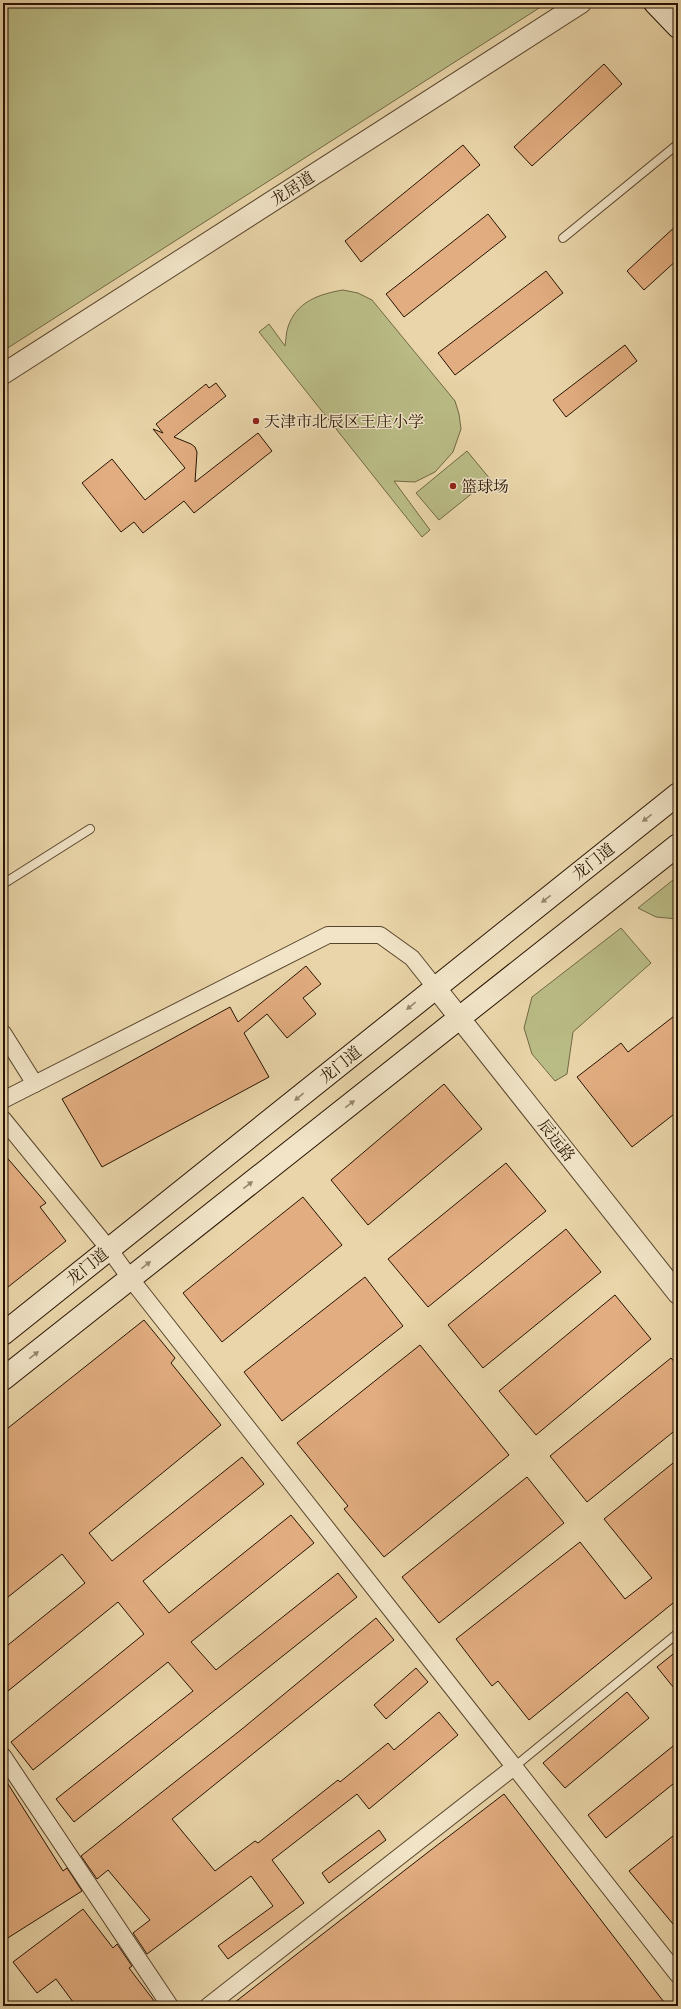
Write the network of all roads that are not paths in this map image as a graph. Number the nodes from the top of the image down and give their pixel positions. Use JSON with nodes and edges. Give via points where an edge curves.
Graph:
{"nodes":[{"id":1,"x":581,"y":3,"type":"edge"},
{"id":2,"x":655,"y":3,"type":"edge"},
{"id":3,"x":678,"y":27,"type":"edge"},
{"id":4,"x":678,"y":144,"type":"edge"},
{"id":5,"x":563,"y":238,"type":"dead end"},
{"id":6,"x":3,"y":374,"type":"edge"},
{"id":7,"x":678,"y":794,"type":"edge"},
{"id":8,"x":90,"y":829,"type":"dead end"},
{"id":9,"x":678,"y":845,"type":"edge"},
{"id":10,"x":3,"y":884,"type":"edge"},
{"id":11,"x":435,"y":987,"type":"junction"},
{"id":12,"x":460,"y":1017,"type":"junction"},
{"id":13,"x":3,"y":1033,"type":"edge"},
{"id":14,"x":34,"y":1084,"type":"junction"},
{"id":15,"x":3,"y":1100,"type":"edge"},
{"id":16,"x":3,"y":1119,"type":"edge"},
{"id":17,"x":109,"y":1249,"type":"junction"},
{"id":18,"x":130,"y":1278,"type":"junction"},
{"id":19,"x":678,"y":1294,"type":"edge"},
{"id":20,"x":3,"y":1334,"type":"edge"},
{"id":21,"x":3,"y":1379,"type":"edge"},
{"id":22,"x":678,"y":1634,"type":"edge"},
{"id":23,"x":3,"y":1756,"type":"edge"},
{"id":24,"x":514,"y":1767,"type":"junction"},
{"id":25,"x":678,"y":1975,"type":"edge"},
{"id":26,"x":170,"y":2006,"type":"edge"},
{"id":27,"x":208,"y":2006,"type":"edge"}],
"edges":[{"from":1,"to":6,"type":"street","name":"龙居道"},
{"from":2,"to":3,"type":"main road"},
{"from":4,"to":5,"type":"lane"},
{"from":7,"to":11,"type":"main road","name":"龙门道","one_way":true},
{"from":8,"to":10,"type":"lane"},
{"from":9,"to":12,"type":"main road"},
{"from":11,"to":12,"type":"street","name":"辰远路"},
{"from":11,"to":14,"type":"street","via":[[412,958],[380,935],[328,935]]},
{"from":11,"to":17,"type":"main road","name":"龙门道","one_way":true},
{"from":18,"to":12,"type":"main road","one_way":true},
{"from":12,"to":19,"type":"street","name":"辰远路"},
{"from":13,"to":14,"type":"street"},
{"from":14,"to":15,"type":"street"},
{"from":16,"to":17,"type":"street"},
{"from":17,"to":18,"type":"street"},
{"from":17,"to":20,"type":"main road","name":"龙门道"},
{"from":21,"to":18,"type":"main road","one_way":true},
{"from":18,"to":24,"type":"street"},
{"from":22,"to":24,"type":"lane"},
{"from":23,"to":26,"type":"street"},
{"from":24,"to":25,"type":"street"},
{"from":24,"to":27,"type":"street"}]}
